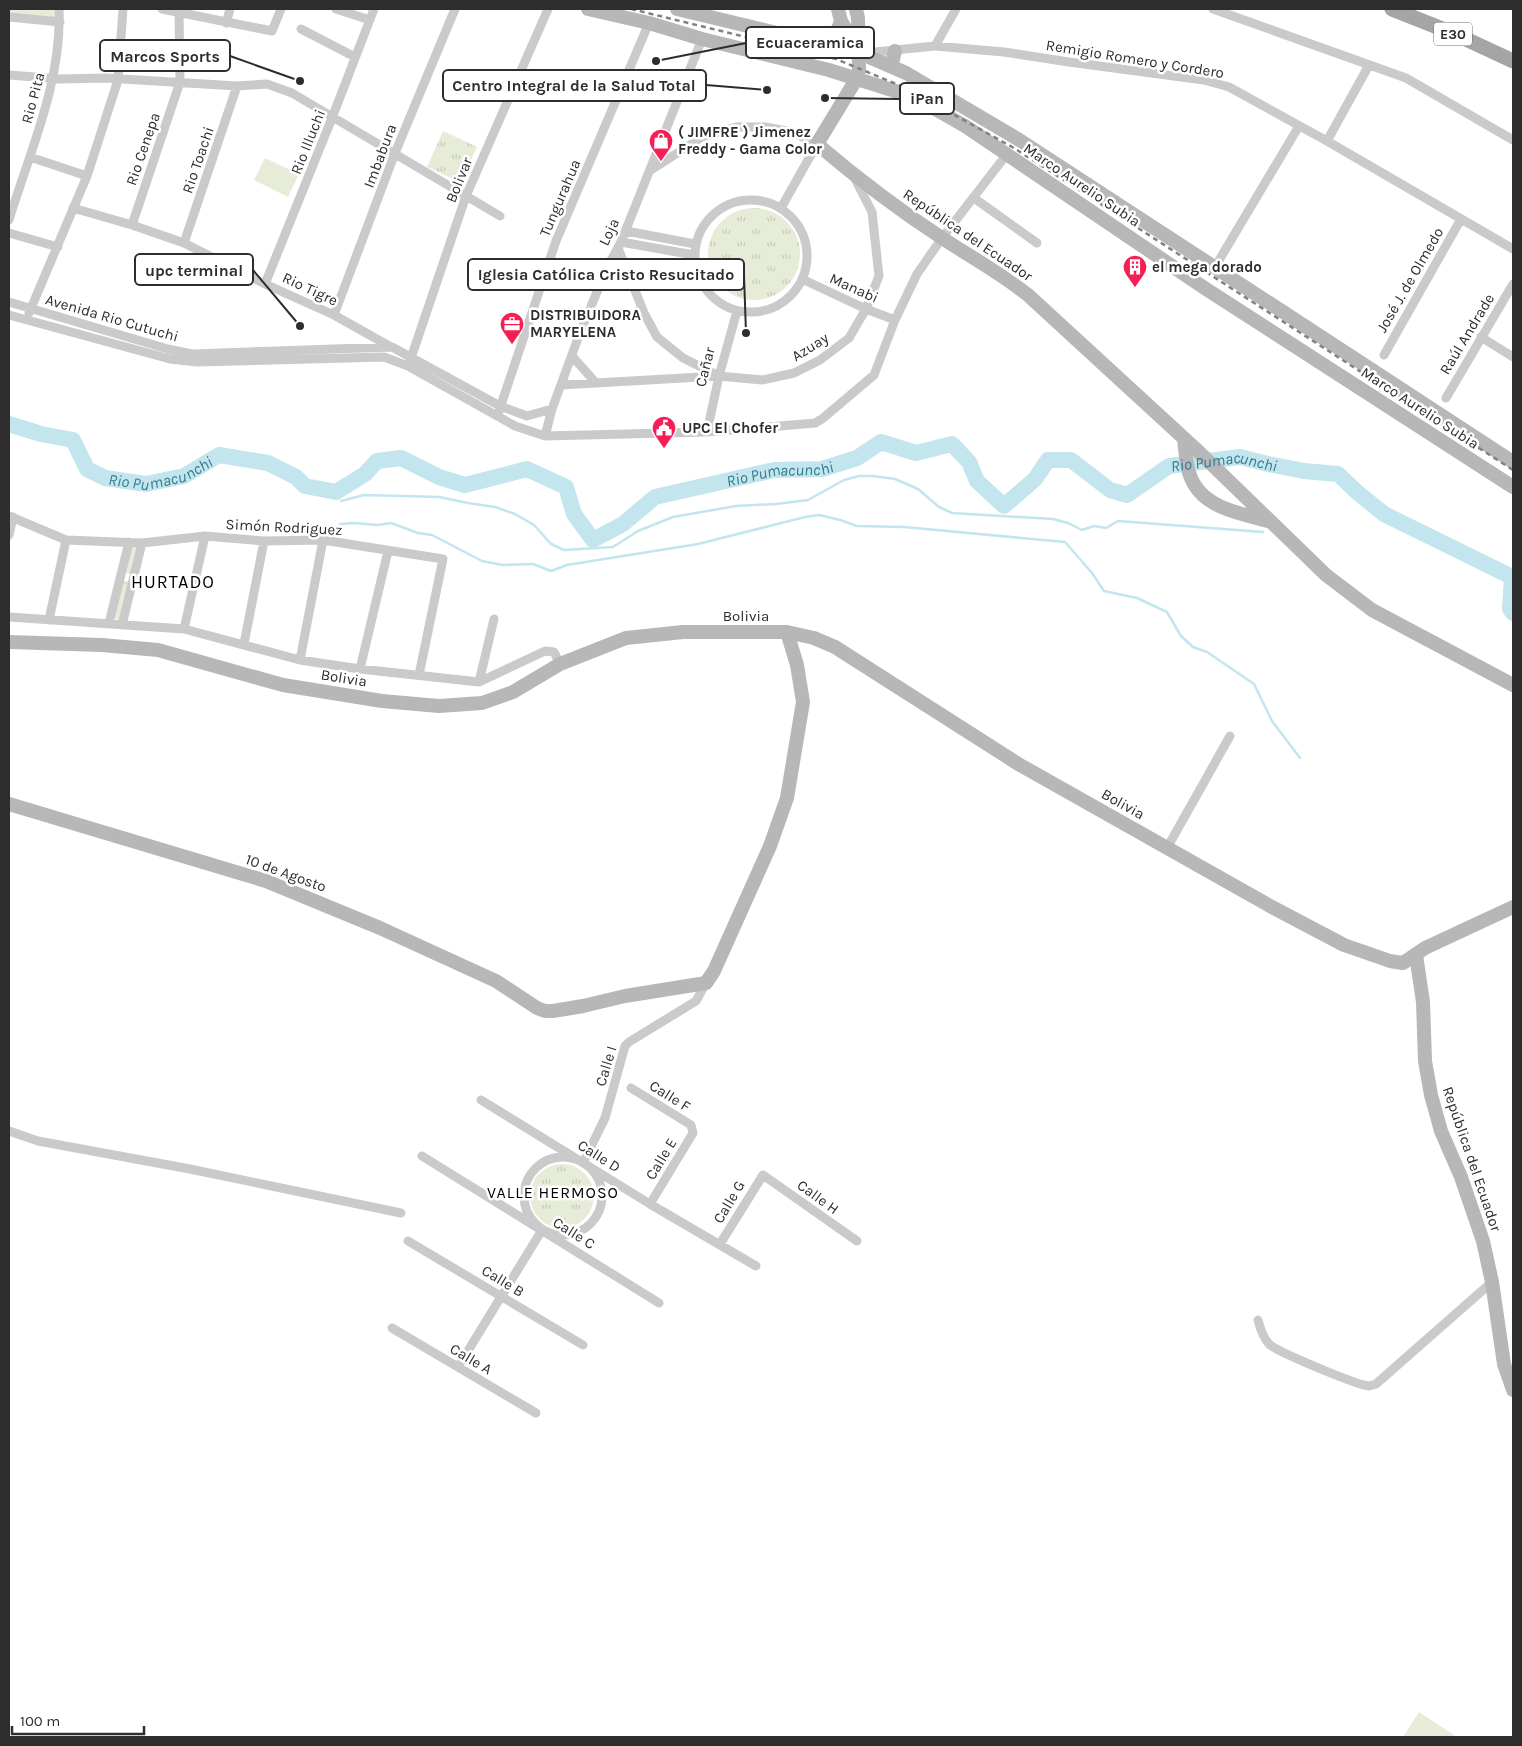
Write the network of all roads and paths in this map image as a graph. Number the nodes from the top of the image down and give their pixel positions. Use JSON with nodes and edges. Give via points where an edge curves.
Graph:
{"nodes":[{"id":1,"x":59,"y":9,"type":"edge"},
{"id":2,"x":123,"y":9,"type":"edge"},
{"id":3,"x":162,"y":9,"type":"edge"},
{"id":4,"x":230,"y":9,"type":"edge"},
{"id":5,"x":281,"y":9,"type":"edge"},
{"id":6,"x":336,"y":9,"type":"edge"},
{"id":7,"x":374,"y":9,"type":"edge"},
{"id":8,"x":455,"y":9,"type":"edge"},
{"id":9,"x":548,"y":9,"type":"edge"},
{"id":10,"x":588,"y":9,"type":"edge"},
{"id":11,"x":677,"y":9,"type":"edge"},
{"id":12,"x":856,"y":9,"type":"edge"},
{"id":13,"x":956,"y":9,"type":"edge"},
{"id":14,"x":1214,"y":9,"type":"edge"},
{"id":15,"x":1392,"y":9,"type":"edge"},
{"id":16,"x":179,"y":12,"type":"junction"},
{"id":17,"x":707,"y":12,"type":"edge"},
{"id":18,"x":839,"y":15,"type":"edge"},
{"id":19,"x":9,"y":17,"type":"edge"},
{"id":20,"x":370,"y":20,"type":"junction"},
{"id":21,"x":60,"y":22,"type":"junction"},
{"id":22,"x":226,"y":23,"type":"junction"},
{"id":23,"x":649,"y":23,"type":"junction"},
{"id":24,"x":301,"y":29,"type":"dead end"},
{"id":25,"x":702,"y":39,"type":"junction"},
{"id":26,"x":816,"y":42,"type":"junction"},
{"id":27,"x":935,"y":46,"type":"junction"},
{"id":28,"x":895,"y":51,"type":"junction"},
{"id":29,"x":860,"y":53,"type":"junction"},
{"id":30,"x":355,"y":57,"type":"junction"},
{"id":31,"x":1513,"y":61,"type":"edge"},
{"id":32,"x":1370,"y":65,"type":"junction"},
{"id":33,"x":893,"y":67,"type":"junction"},
{"id":34,"x":9,"y":75,"type":"edge"},
{"id":35,"x":857,"y":78,"type":"junction"},
{"id":36,"x":53,"y":79,"type":"junction"},
{"id":37,"x":118,"y":80,"type":"junction"},
{"id":38,"x":180,"y":82,"type":"junction"},
{"id":39,"x":237,"y":86,"type":"junction"},
{"id":40,"x":332,"y":118,"type":"junction"},
{"id":41,"x":1299,"y":126,"type":"junction"},
{"id":42,"x":1513,"y":140,"type":"edge"},
{"id":43,"x":1327,"y":141,"type":"junction"},
{"id":44,"x":817,"y":144,"type":"junction"},
{"id":45,"x":395,"y":154,"type":"junction"},
{"id":46,"x":1007,"y":154,"type":"junction"},
{"id":47,"x":30,"y":158,"type":"junction"},
{"id":48,"x":651,"y":170,"type":"junction"},
{"id":49,"x":853,"y":175,"type":"junction"},
{"id":50,"x":87,"y":176,"type":"junction"},
{"id":51,"x":9,"y":185,"type":"edge"},
{"id":52,"x":19,"y":188,"type":"junction"},
{"id":53,"x":466,"y":196,"type":"junction"},
{"id":54,"x":974,"y":198,"type":"junction"},
{"id":55,"x":73,"y":208,"type":"junction"},
{"id":56,"x":781,"y":208,"type":"junction"},
{"id":57,"x":500,"y":216,"type":"dead end"},
{"id":58,"x":1461,"y":219,"type":"junction"},
{"id":59,"x":9,"y":220,"type":"edge"},
{"id":60,"x":132,"y":225,"type":"junction"},
{"id":61,"x":626,"y":231,"type":"junction"},
{"id":62,"x":9,"y":232,"type":"edge"},
{"id":63,"x":942,"y":238,"type":"junction"},
{"id":64,"x":184,"y":243,"type":"junction"},
{"id":65,"x":1037,"y":243,"type":"dead end"},
{"id":66,"x":695,"y":244,"type":"junction"},
{"id":67,"x":620,"y":245,"type":"junction"},
{"id":68,"x":58,"y":247,"type":"junction"},
{"id":69,"x":1513,"y":249,"type":"edge"},
{"id":70,"x":694,"y":255,"type":"junction"},
{"id":71,"x":1215,"y":267,"type":"junction"},
{"id":72,"x":802,"y":280,"type":"junction"},
{"id":73,"x":265,"y":284,"type":"junction"},
{"id":74,"x":1513,"y":284,"type":"edge"},
{"id":75,"x":9,"y":302,"type":"edge"},
{"id":76,"x":30,"y":309,"type":"junction"},
{"id":77,"x":866,"y":309,"type":"junction"},
{"id":78,"x":737,"y":311,"type":"junction"},
{"id":79,"x":9,"y":315,"type":"edge"},
{"id":80,"x":334,"y":315,"type":"junction"},
{"id":81,"x":27,"y":320,"type":"junction"},
{"id":82,"x":895,"y":320,"type":"junction"},
{"id":83,"x":1481,"y":337,"type":"junction"},
{"id":84,"x":392,"y":347,"type":"junction"},
{"id":85,"x":1384,"y":355,"type":"dead end"},
{"id":86,"x":572,"y":356,"type":"junction"},
{"id":87,"x":1513,"y":357,"type":"edge"},
{"id":88,"x":410,"y":361,"type":"junction"},
{"id":89,"x":719,"y":376,"type":"junction"},
{"id":90,"x":596,"y":383,"type":"junction"},
{"id":91,"x":561,"y":385,"type":"junction"},
{"id":92,"x":1446,"y":398,"type":"dead end"},
{"id":93,"x":552,"y":409,"type":"junction"},
{"id":94,"x":498,"y":411,"type":"junction"},
{"id":95,"x":707,"y":432,"type":"junction"},
{"id":96,"x":545,"y":436,"type":"junction"},
{"id":97,"x":1184,"y":439,"type":"junction"},
{"id":98,"x":1513,"y":462,"type":"edge"},
{"id":99,"x":1513,"y":487,"type":"edge"},
{"id":100,"x":11,"y":516,"type":"edge"},
{"id":101,"x":1271,"y":522,"type":"junction"},
{"id":102,"x":9,"y":535,"type":"edge"},
{"id":103,"x":205,"y":536,"type":"junction"},
{"id":104,"x":66,"y":540,"type":"junction"},
{"id":105,"x":323,"y":540,"type":"junction"},
{"id":106,"x":264,"y":541,"type":"junction"},
{"id":107,"x":129,"y":542,"type":"junction"},
{"id":108,"x":142,"y":543,"type":"junction"},
{"id":109,"x":388,"y":550,"type":"junction"},
{"id":110,"x":120,"y":578,"type":"junction"},
{"id":111,"x":133,"y":580,"type":"junction"},
{"id":112,"x":9,"y":617,"type":"edge"},
{"id":113,"x":494,"y":619,"type":"dead end"},
{"id":114,"x":50,"y":620,"type":"junction"},
{"id":115,"x":108,"y":623,"type":"junction"},
{"id":116,"x":122,"y":624,"type":"junction"},
{"id":117,"x":184,"y":629,"type":"junction"},
{"id":118,"x":788,"y":632,"type":"junction"},
{"id":119,"x":9,"y":642,"type":"edge"},
{"id":120,"x":244,"y":644,"type":"junction"},
{"id":121,"x":300,"y":660,"type":"junction"},
{"id":122,"x":560,"y":664,"type":"junction"},
{"id":123,"x":360,"y":669,"type":"junction"},
{"id":124,"x":419,"y":675,"type":"junction"},
{"id":125,"x":479,"y":682,"type":"junction"},
{"id":126,"x":1513,"y":684,"type":"edge"},
{"id":127,"x":1230,"y":736,"type":"dead end"},
{"id":128,"x":9,"y":804,"type":"edge"},
{"id":129,"x":1167,"y":848,"type":"junction"},
{"id":130,"x":1513,"y":907,"type":"edge"},
{"id":131,"x":1416,"y":955,"type":"junction"},
{"id":132,"x":706,"y":983,"type":"junction"},
{"id":133,"x":631,"y":1088,"type":"dead end"},
{"id":134,"x":481,"y":1100,"type":"dead end"},
{"id":135,"x":693,"y":1129,"type":"joint"},
{"id":136,"x":9,"y":1131,"type":"edge"},
{"id":137,"x":422,"y":1156,"type":"dead end"},
{"id":138,"x":583,"y":1162,"type":"junction"},
{"id":139,"x":762,"y":1175,"type":"joint"},
{"id":140,"x":650,"y":1204,"type":"junction"},
{"id":141,"x":401,"y":1213,"type":"dead end"},
{"id":142,"x":542,"y":1230,"type":"junction"},
{"id":143,"x":408,"y":1241,"type":"dead end"},
{"id":144,"x":857,"y":1241,"type":"dead end"},
{"id":145,"x":720,"y":1244,"type":"junction"},
{"id":146,"x":756,"y":1266,"type":"dead end"},
{"id":147,"x":1492,"y":1282,"type":"junction"},
{"id":148,"x":501,"y":1296,"type":"junction"},
{"id":149,"x":659,"y":1303,"type":"dead end"},
{"id":150,"x":1258,"y":1320,"type":"dead end"},
{"id":151,"x":392,"y":1328,"type":"dead end"},
{"id":152,"x":583,"y":1346,"type":"dead end"},
{"id":153,"x":458,"y":1367,"type":"junction"},
{"id":154,"x":1513,"y":1390,"type":"edge"},
{"id":155,"x":536,"y":1413,"type":"dead end"}],
"edges":[{"from":1,"to":21,"type":"street","name":"Rio Pita"},
{"from":2,"to":37,"type":"street"},
{"from":3,"to":16,"type":"street"},
{"from":4,"to":22,"type":"street"},
{"from":5,"to":22,"type":"street","via":[[272,31]]},
{"from":6,"to":20,"type":"street"},
{"from":7,"to":20,"type":"street","name":"Rio Illuchi"},
{"from":8,"to":45,"type":"street","name":"Imbabura"},
{"from":9,"to":53,"type":"street","name":"Bolivar"},
{"from":10,"to":23,"type":"street","name":"Marco Aurelio Subia"},
{"from":11,"to":17,"type":"street","name":"Marco Aurelio Subia"},
{"from":12,"to":29,"type":"street"},
{"from":13,"to":27,"type":"street"},
{"from":14,"to":32,"type":"street"},
{"from":15,"to":31,"type":"main road","number":"E30"},
{"from":16,"to":22,"type":"street"},
{"from":16,"to":38,"type":"street","name":"Rio Cenepa"},
{"from":17,"to":26,"type":"street","name":"Marco Aurelio Subia"},
{"from":18,"to":26,"type":"street","via":[[834,36],[824,42]]},
{"from":18,"to":29,"type":"street"},
{"from":19,"to":21,"type":"street"},
{"from":20,"to":30,"type":"street","name":"Rio Illuchi"},
{"from":21,"to":36,"type":"street","name":"Rio Pita"},
{"from":23,"to":25,"type":"street","name":"Marco Aurelio Subia"},
{"from":23,"to":94,"type":"street","name":"Tungurahua","via":[[556,241]]},
{"from":24,"to":30,"type":"street"},
{"from":25,"to":35,"type":"street","name":"Marco Aurelio Subia"},
{"from":25,"to":48,"type":"street","name":"Loja"},
{"from":26,"to":29,"type":"street","name":"Marco Aurelio Subia"},
{"from":27,"to":28,"type":"street","name":"Remigio Romero y Cordero"},
{"from":27,"to":41,"type":"street","name":"Remigio Romero y Cordero","via":[[1004,52],[1204,80],[1229,88]]},
{"from":28,"to":29,"type":"street","name":"Remigio Romero y Cordero"},
{"from":28,"to":33,"type":"street"},
{"from":29,"to":33,"type":"street","name":"Marco Aurelio Subia"},
{"from":29,"to":35,"type":"street"},
{"from":30,"to":40,"type":"street","name":"Rio Illuchi"},
{"from":32,"to":42,"type":"street","via":[[1406,78]]},
{"from":32,"to":43,"type":"street"},
{"from":33,"to":71,"type":"street","name":"Marco Aurelio Subia","via":[[1021,141]]},
{"from":34,"to":36,"type":"street"},
{"from":35,"to":44,"type":"street"},
{"from":35,"to":46,"type":"street","name":"Marco Aurelio Subia","via":[[914,97]]},
{"from":36,"to":37,"type":"street"},
{"from":36,"to":47,"type":"street","name":"Rio Pita"},
{"from":37,"to":38,"type":"street"},
{"from":37,"to":50,"type":"street"},
{"from":38,"to":39,"type":"street"},
{"from":38,"to":60,"type":"street","name":"Rio Cenepa"},
{"from":39,"to":40,"type":"street","via":[[267,84],[279,87]]},
{"from":39,"to":64,"type":"street","name":"Rio Toachi"},
{"from":40,"to":45,"type":"street"},
{"from":40,"to":73,"type":"street","name":"Rio Illuchi"},
{"from":41,"to":43,"type":"street","name":"Remigio Romero y Cordero"},
{"from":41,"to":71,"type":"street"},
{"from":43,"to":58,"type":"street","name":"Remigio Romero y Cordero"},
{"from":44,"to":48,"type":"street","via":[[792,132],[765,127],[736,127],[702,137]]},
{"from":44,"to":49,"type":"street","name":"República del Ecuador"},
{"from":44,"to":56,"type":"street"},
{"from":45,"to":53,"type":"street"},
{"from":45,"to":80,"type":"street","name":"Imbabura"},
{"from":46,"to":54,"type":"street","name":"Avenida Rio Cutuchi"},
{"from":46,"to":99,"type":"street","name":"Marco Aurelio Subia","via":[[1203,287]]},
{"from":47,"to":50,"type":"street"},
{"from":47,"to":52,"type":"street","name":"Rio Pita"},
{"from":48,"to":61,"type":"street","name":"Loja"},
{"from":49,"to":63,"type":"street","name":"República del Ecuador"},
{"from":49,"to":77,"type":"street","name":"Azuay","via":[[872,212],[876,245],[878,276]]},
{"from":50,"to":55,"type":"street"},
{"from":51,"to":52,"type":"street"},
{"from":52,"to":59,"type":"street","name":"Rio Pita"},
{"from":53,"to":57,"type":"street"},
{"from":53,"to":88,"type":"street","name":"Bolivar"},
{"from":54,"to":63,"type":"street","name":"Avenida Rio Cutuchi"},
{"from":54,"to":65,"type":"street"},
{"from":55,"to":60,"type":"street","name":"Rio Tigre"},
{"from":55,"to":68,"type":"street"},
{"from":56,"to":66,"type":"street","via":[[756,200],[729,204],[707,220]]},
{"from":56,"to":72,"type":"street","via":[[796,222],[805,240],[807,260]]},
{"from":58,"to":69,"type":"street","name":"Remigio Romero y Cordero"},
{"from":58,"to":85,"type":"street","name":"José J. de Olmedo"},
{"from":60,"to":64,"type":"street","name":"Rio Tigre"},
{"from":61,"to":66,"type":"street"},
{"from":61,"to":67,"type":"street","name":"Loja"},
{"from":62,"to":68,"type":"street"},
{"from":63,"to":82,"type":"street","name":"Avenida Rio Cutuchi","via":[[917,274]]},
{"from":63,"to":97,"type":"street","name":"República del Ecuador","via":[[1028,295]]},
{"from":64,"to":73,"type":"street","name":"Rio Tigre"},
{"from":66,"to":70,"type":"street"},
{"from":67,"to":70,"type":"street"},
{"from":67,"to":86,"type":"street","name":"Loja","via":[[608,266]]},
{"from":67,"to":89,"type":"street","name":"Azuay","via":[[644,313],[657,337],[683,358]]},
{"from":68,"to":76,"type":"street"},
{"from":70,"to":78,"type":"street","via":[[703,288],[718,302]]},
{"from":71,"to":98,"type":"street","name":"Marco Aurelio Subia"},
{"from":72,"to":77,"type":"street","name":"Manabi"},
{"from":72,"to":78,"type":"street","via":[[791,296],[775,307],[756,312]]},
{"from":73,"to":80,"type":"street","name":"Rio Tigre"},
{"from":74,"to":83,"type":"street","name":"Raúl Andrade"},
{"from":75,"to":76,"type":"street","name":"Avenida Rio Cutuchi"},
{"from":76,"to":81,"type":"street"},
{"from":76,"to":84,"type":"street","name":"Avenida Rio Cutuchi","via":[[192,354]]},
{"from":77,"to":82,"type":"street","name":"Manabi"},
{"from":77,"to":89,"type":"street","name":"Azuay","via":[[849,338],[820,360],[794,373],[762,380]]},
{"from":78,"to":89,"type":"street","name":"Cañar"},
{"from":79,"to":81,"type":"street","name":"Avenida Rio Cutuchi"},
{"from":80,"to":84,"type":"street","name":"Rio Tigre"},
{"from":81,"to":88,"type":"street","name":"Avenida Rio Cutuchi","via":[[170,359],[197,362],[384,358]]},
{"from":82,"to":95,"type":"street","name":"Avenida Rio Cutuchi","via":[[874,375],[818,422]]},
{"from":83,"to":87,"type":"street"},
{"from":83,"to":92,"type":"street","name":"Raúl Andrade"},
{"from":84,"to":88,"type":"street","name":"Avenida Rio Cutuchi"},
{"from":86,"to":90,"type":"street"},
{"from":86,"to":91,"type":"street","name":"Loja"},
{"from":88,"to":94,"type":"street","name":"Avenida Rio Cutuchi"},
{"from":89,"to":90,"type":"street"},
{"from":89,"to":95,"type":"street","name":"Cañar"},
{"from":90,"to":91,"type":"street"},
{"from":91,"to":93,"type":"street","name":"Loja"},
{"from":93,"to":94,"type":"street","name":"Avenida Rio Cutuchi","via":[[527,416]]},
{"from":93,"to":96,"type":"street","name":"Loja"},
{"from":94,"to":96,"type":"street","name":"Avenida Rio Cutuchi","via":[[515,426]]},
{"from":95,"to":96,"type":"street","name":"Avenida Rio Cutuchi"},
{"from":97,"to":101,"type":"street","name":"República del Ecuador"},
{"from":97,"to":101,"type":"street","name":"República del Ecuador","via":[[1193,483],[1201,494],[1212,502]]},
{"from":100,"to":102,"type":"street"},
{"from":100,"to":104,"type":"street","name":"Simón Rodriguez"},
{"from":101,"to":126,"type":"street","name":"República del Ecuador","via":[[1326,575],[1372,610]]},
{"from":103,"to":106,"type":"street","name":"Simón Rodriguez"},
{"from":103,"to":108,"type":"street","name":"Simón Rodriguez"},
{"from":103,"to":117,"type":"street"},
{"from":104,"to":107,"type":"street","name":"Simón Rodriguez"},
{"from":104,"to":114,"type":"street"},
{"from":105,"to":106,"type":"street","name":"Simón Rodriguez"},
{"from":105,"to":109,"type":"street","name":"Simón Rodriguez"},
{"from":105,"to":121,"type":"street"},
{"from":106,"to":120,"type":"street"},
{"from":107,"to":108,"type":"street","name":"Simón Rodriguez"},
{"from":107,"to":110,"type":"street"},
{"from":108,"to":111,"type":"street"},
{"from":109,"to":123,"type":"street"},
{"from":109,"to":124,"type":"street","name":"Simón Rodriguez","via":[[443,559]]},
{"from":110,"to":111,"type":"street"},
{"from":110,"to":115,"type":"street"},
{"from":111,"to":116,"type":"street"},
{"from":112,"to":114,"type":"street"},
{"from":113,"to":125,"type":"street"},
{"from":114,"to":115,"type":"street"},
{"from":115,"to":116,"type":"street"},
{"from":116,"to":117,"type":"street"},
{"from":117,"to":120,"type":"street"},
{"from":118,"to":122,"type":"street","name":"Bolivia","via":[[683,632],[626,638]]},
{"from":118,"to":129,"type":"street","name":"Bolivia","via":[[835,647],[1020,765]]},
{"from":118,"to":132,"type":"street","via":[[803,702],[786,798],[770,846]]},
{"from":119,"to":122,"type":"street","name":"Bolivia","via":[[158,650],[283,685],[382,701],[439,706],[482,704],[513,692]]},
{"from":120,"to":121,"type":"street"},
{"from":121,"to":123,"type":"street"},
{"from":122,"to":125,"type":"street","via":[[554,652],[545,651]]},
{"from":123,"to":124,"type":"street"},
{"from":124,"to":125,"type":"street"},
{"from":127,"to":129,"type":"street"},
{"from":128,"to":132,"type":"street","name":"10 de Agosto","via":[[266,881],[496,981],[545,1011]]},
{"from":129,"to":131,"type":"street","name":"Bolivia","via":[[1344,945],[1403,963]]},
{"from":130,"to":131,"type":"street"},
{"from":131,"to":147,"type":"street","name":"República del Ecuador","via":[[1431,1095],[1482,1241]]},
{"from":132,"to":138,"type":"street","name":"Calle I","via":[[696,1001],[625,1046],[605,1118]]},
{"from":133,"to":135,"type":"street","name":"Calle F"},
{"from":134,"to":138,"type":"street","name":"Calle D"},
{"from":135,"to":140,"type":"street","name":"Calle E"},
{"from":136,"to":141,"type":"street","via":[[38,1141]]},
{"from":137,"to":142,"type":"street","name":"Calle C"},
{"from":138,"to":140,"type":"street","name":"Calle D"},
{"from":138,"to":142,"type":"street","via":[[562,1158],[551,1160],[533,1172],[525,1192],[525,1203],[528,1213]]},
{"from":138,"to":142,"type":"street","via":[[598,1179],[601,1190],[602,1201],[596,1216],[575,1233],[562,1235]]},
{"from":139,"to":144,"type":"street","name":"Calle H"},
{"from":139,"to":145,"type":"street","name":"Calle G"},
{"from":140,"to":145,"type":"street","name":"Calle D"},
{"from":142,"to":148,"type":"street"},
{"from":142,"to":149,"type":"street","name":"Calle C"},
{"from":143,"to":148,"type":"street","name":"Calle B"},
{"from":145,"to":146,"type":"street","name":"Calle D"},
{"from":147,"to":150,"type":"street","via":[[1376,1384],[1369,1386],[1271,1346],[1261,1332]]},
{"from":147,"to":154,"type":"street","name":"República del Ecuador","via":[[1504,1364]]},
{"from":148,"to":152,"type":"street","name":"Calle B"},
{"from":148,"to":153,"type":"street"},
{"from":151,"to":153,"type":"street","name":"Calle A"},
{"from":153,"to":155,"type":"street","name":"Calle A"}]}
